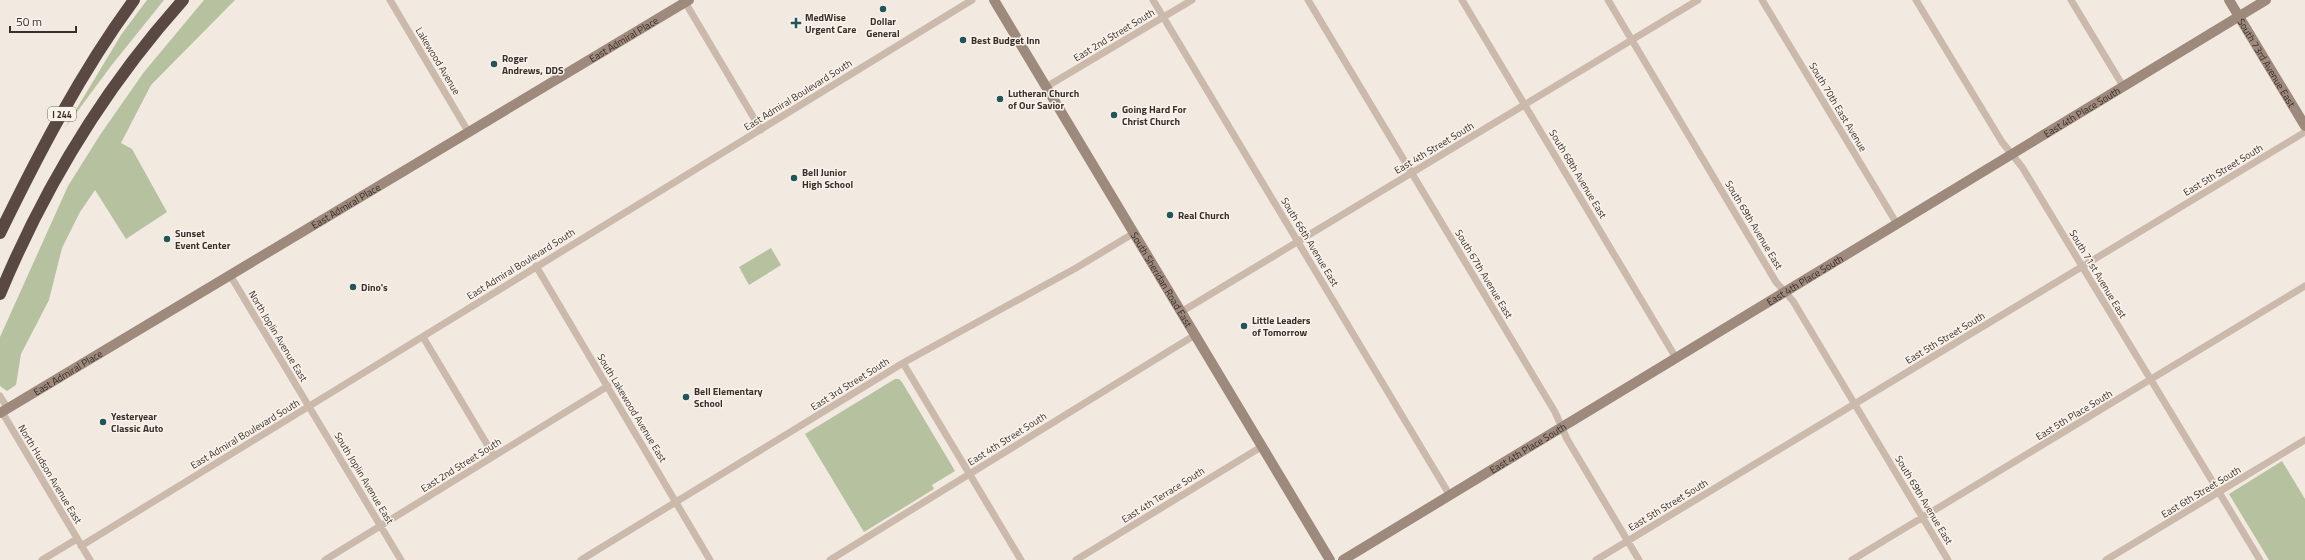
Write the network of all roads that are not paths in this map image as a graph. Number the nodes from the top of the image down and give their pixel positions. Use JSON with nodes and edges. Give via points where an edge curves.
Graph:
{"nodes":[{"id":1,"x":134,"y":0,"type":"edge"},
{"id":2,"x":183,"y":0,"type":"edge"},
{"id":3,"x":390,"y":0,"type":"edge"},
{"id":4,"x":972,"y":0,"type":"edge"},
{"id":5,"x":994,"y":0,"type":"edge"},
{"id":6,"x":1153,"y":0,"type":"edge"},
{"id":7,"x":1192,"y":0,"type":"edge"},
{"id":8,"x":1308,"y":0,"type":"edge"},
{"id":9,"x":1462,"y":0,"type":"edge"},
{"id":10,"x":1608,"y":0,"type":"edge"},
{"id":11,"x":1698,"y":0,"type":"edge"},
{"id":12,"x":1762,"y":0,"type":"edge"},
{"id":13,"x":1916,"y":0,"type":"edge"},
{"id":14,"x":2071,"y":0,"type":"edge"},
{"id":15,"x":2229,"y":0,"type":"edge"},
{"id":16,"x":2266,"y":0,"type":"edge"},
{"id":17,"x":687,"y":1,"type":"edge"},
{"id":18,"x":2238,"y":16,"type":"junction"},
{"id":19,"x":1163,"y":17,"type":"junction"},
{"id":20,"x":1630,"y":40,"type":"junction"},
{"id":21,"x":2123,"y":86,"type":"junction"},
{"id":22,"x":1046,"y":87,"type":"junction"},
{"id":23,"x":1525,"y":105,"type":"junction"},
{"id":24,"x":2305,"y":126,"type":"edge"},
{"id":25,"x":761,"y":130,"type":"junction"},
{"id":26,"x":2305,"y":132,"type":"edge"},
{"id":27,"x":469,"y":133,"type":"junction"},
{"id":28,"x":2012,"y":154,"type":"junction"},
{"id":29,"x":1412,"y":173,"type":"junction"},
{"id":30,"x":1897,"y":224,"type":"junction"},
{"id":31,"x":0,"y":233,"type":"edge"},
{"id":32,"x":1134,"y":233,"type":"junction"},
{"id":33,"x":1298,"y":242,"type":"junction"},
{"id":34,"x":536,"y":266,"type":"junction"},
{"id":35,"x":2082,"y":267,"type":"junction"},
{"id":36,"x":230,"y":275,"type":"junction"},
{"id":37,"x":2305,"y":286,"type":"edge"},
{"id":38,"x":1785,"y":292,"type":"junction"},
{"id":39,"x":0,"y":294,"type":"edge"},
{"id":40,"x":1181,"y":312,"type":"junction"},
{"id":41,"x":1195,"y":335,"type":"junction"},
{"id":42,"x":423,"y":337,"type":"junction"},
{"id":43,"x":1676,"y":358,"type":"junction"},
{"id":44,"x":903,"y":363,"type":"junction"},
{"id":45,"x":2150,"y":380,"type":"junction"},
{"id":46,"x":608,"y":386,"type":"junction"},
{"id":47,"x":0,"y":396,"type":"edge"},
{"id":48,"x":1855,"y":404,"type":"junction"},
{"id":49,"x":310,"y":406,"type":"junction"},
{"id":50,"x":2,"y":412,"type":"edge"},
{"id":51,"x":1561,"y":427,"type":"junction"},
{"id":52,"x":2305,"y":440,"type":"edge"},
{"id":53,"x":1262,"y":446,"type":"junction"},
{"id":54,"x":494,"y":456,"type":"junction"},
{"id":55,"x":969,"y":474,"type":"junction"},
{"id":56,"x":2218,"y":493,"type":"junction"},
{"id":57,"x":1449,"y":494,"type":"junction"},
{"id":58,"x":677,"y":502,"type":"junction"},
{"id":59,"x":1923,"y":517,"type":"junction"},
{"id":60,"x":381,"y":526,"type":"junction"},
{"id":61,"x":77,"y":539,"type":"junction"},
{"id":62,"x":1628,"y":541,"type":"junction"},
{"id":63,"x":81,"y":546,"type":"junction"},
{"id":64,"x":42,"y":560,"type":"edge"},
{"id":65,"x":90,"y":560,"type":"edge"},
{"id":66,"x":325,"y":560,"type":"edge"},
{"id":67,"x":401,"y":560,"type":"edge"},
{"id":68,"x":581,"y":560,"type":"edge"},
{"id":69,"x":710,"y":560,"type":"edge"},
{"id":70,"x":830,"y":560,"type":"edge"},
{"id":71,"x":1021,"y":560,"type":"edge"},
{"id":72,"x":1076,"y":560,"type":"edge"},
{"id":73,"x":1330,"y":560,"type":"edge"},
{"id":74,"x":1343,"y":560,"type":"edge"},
{"id":75,"x":1596,"y":560,"type":"edge"},
{"id":76,"x":1640,"y":560,"type":"edge"},
{"id":77,"x":1852,"y":560,"type":"edge"},
{"id":78,"x":1948,"y":560,"type":"edge"},
{"id":79,"x":2106,"y":560,"type":"edge"},
{"id":80,"x":2260,"y":560,"type":"edge"}],
"edges":[{"from":1,"to":31,"type":"highway","number":"I 244","via":[[115,26],[54,128]]},
{"from":2,"to":39,"type":"highway","number":"I 244","via":[[123,73],[86,128],[35,219]]},
{"from":3,"to":27,"type":"street","name":"Lakewood Avenue"},
{"from":4,"to":25,"type":"street","name":"East Admiral Boulevard South"},
{"from":5,"to":22,"type":"main road","name":"South Sheridan Road East"},
{"from":6,"to":19,"type":"street","name":"South 66th Avenue East"},
{"from":7,"to":19,"type":"street","name":"East 2nd Street South"},
{"from":8,"to":29,"type":"street","name":"South 67th Avenue East"},
{"from":9,"to":23,"type":"street","name":"South 68th Avenue East"},
{"from":10,"to":20,"type":"street","name":"South 69th Avenue East"},
{"from":11,"to":20,"type":"street","name":"East 4th Street South"},
{"from":12,"to":30,"type":"street","name":"South 70th East Avenue"},
{"from":13,"to":28,"type":"street","name":"South 71st Avenue East"},
{"from":14,"to":21,"type":"street"},
{"from":15,"to":18,"type":"main road","name":"South 73rd Avenue East"},
{"from":16,"to":18,"type":"main road","name":"East 4th Place South"},
{"from":17,"to":25,"type":"street"},
{"from":17,"to":27,"type":"main road","name":"East Admiral Place"},
{"from":18,"to":21,"type":"main road","name":"East 4th Place South"},
{"from":18,"to":24,"type":"main road","name":"South 73rd Avenue East"},
{"from":19,"to":22,"type":"street","name":"East 2nd Street South"},
{"from":19,"to":33,"type":"street","name":"South 66th Avenue East"},
{"from":20,"to":23,"type":"street","name":"East 4th Street South"},
{"from":20,"to":38,"type":"street","name":"South 69th Avenue East","via":[[1776,282]]},
{"from":21,"to":28,"type":"main road","name":"East 4th Place South"},
{"from":22,"to":32,"type":"main road","name":"South Sheridan Road East"},
{"from":23,"to":29,"type":"street","name":"East 4th Street South"},
{"from":23,"to":43,"type":"street","name":"South 68th Avenue East"},
{"from":25,"to":34,"type":"street","name":"East Admiral Boulevard South"},
{"from":26,"to":35,"type":"street","name":"East 5th Street South"},
{"from":27,"to":36,"type":"main road","name":"East Admiral Place"},
{"from":28,"to":30,"type":"main road","name":"East 4th Place South"},
{"from":28,"to":35,"type":"street","name":"South 71st Avenue East"},
{"from":29,"to":33,"type":"street","name":"East 4th Street South"},
{"from":29,"to":51,"type":"street","name":"South 67th Avenue East","via":[[1555,412]]},
{"from":30,"to":38,"type":"main road","name":"East 4th Place South"},
{"from":32,"to":40,"type":"main road","name":"South Sheridan Road East"},
{"from":32,"to":44,"type":"street","name":"East 3rd Street South","via":[[1076,268]]},
{"from":33,"to":40,"type":"street","name":"East 4th Street South"},
{"from":33,"to":57,"type":"street","name":"South 66th Avenue East"},
{"from":34,"to":42,"type":"street","name":"East Admiral Boulevard South"},
{"from":34,"to":46,"type":"street","name":"South Lakewood Avenue East"},
{"from":35,"to":45,"type":"street","name":"South 71st Avenue East"},
{"from":35,"to":48,"type":"street","name":"East 5th Street South"},
{"from":36,"to":49,"type":"street","name":"North Joplin Avenue East"},
{"from":36,"to":50,"type":"main road","name":"East Admiral Place"},
{"from":37,"to":45,"type":"street","name":"East 5th Place South"},
{"from":38,"to":43,"type":"main road","name":"East 4th Place South"},
{"from":38,"to":48,"type":"street","name":"South 69th Avenue East","via":[[1793,301]]},
{"from":40,"to":41,"type":"main road","name":"South Sheridan Road East"},
{"from":41,"to":53,"type":"main road","name":"South Sheridan Road East"},
{"from":41,"to":55,"type":"street","name":"East 4th Street South"},
{"from":42,"to":49,"type":"street","name":"East Admiral Boulevard South"},
{"from":42,"to":54,"type":"street"},
{"from":43,"to":51,"type":"main road","name":"East 4th Place South"},
{"from":44,"to":55,"type":"street"},
{"from":44,"to":58,"type":"street","name":"East 3rd Street South"},
{"from":45,"to":56,"type":"street","name":"South 71st Avenue East"},
{"from":45,"to":59,"type":"street","name":"East 5th Place South"},
{"from":46,"to":54,"type":"street","name":"East 2nd Street South"},
{"from":46,"to":58,"type":"street","name":"South Lakewood Avenue East"},
{"from":47,"to":50,"type":"street","name":"North Hudson Avenue East"},
{"from":48,"to":59,"type":"street","name":"South 69th Avenue East"},
{"from":48,"to":62,"type":"street","name":"East 5th Street South"},
{"from":49,"to":60,"type":"street","name":"South Joplin Avenue East"},
{"from":49,"to":63,"type":"street","name":"East Admiral Boulevard South"},
{"from":50,"to":61,"type":"street","name":"North Hudson Avenue East"},
{"from":51,"to":57,"type":"main road","name":"East 4th Place South"},
{"from":51,"to":62,"type":"street","name":"South 67th Avenue East"},
{"from":52,"to":56,"type":"street","name":"East 6th Street South"},
{"from":53,"to":72,"type":"street","name":"East 4th Terrace South"},
{"from":53,"to":73,"type":"main road","name":"South Sheridan Road East"},
{"from":54,"to":60,"type":"street","name":"East 2nd Street South"},
{"from":55,"to":70,"type":"street","name":"East 4th Street South"},
{"from":55,"to":71,"type":"street"},
{"from":56,"to":79,"type":"street","name":"East 6th Street South"},
{"from":56,"to":80,"type":"street","name":"South 71st Avenue East"},
{"from":57,"to":74,"type":"main road","name":"East 4th Place South"},
{"from":58,"to":68,"type":"street","name":"East 3rd Street South"},
{"from":58,"to":69,"type":"street","name":"South Lakewood Avenue East"},
{"from":59,"to":77,"type":"street","name":"East 5th Place South"},
{"from":59,"to":78,"type":"street","name":"South 69th Avenue East"},
{"from":60,"to":66,"type":"street","name":"East 2nd Street South"},
{"from":60,"to":67,"type":"street","name":"South Joplin Avenue East"},
{"from":61,"to":63,"type":"street","name":"North Hudson Avenue East"},
{"from":61,"to":64,"type":"street"},
{"from":62,"to":75,"type":"street","name":"East 5th Street South"},
{"from":62,"to":76,"type":"street","name":"South 67th Avenue East"},
{"from":63,"to":65,"type":"street","name":"North Hudson Avenue East"}]}
